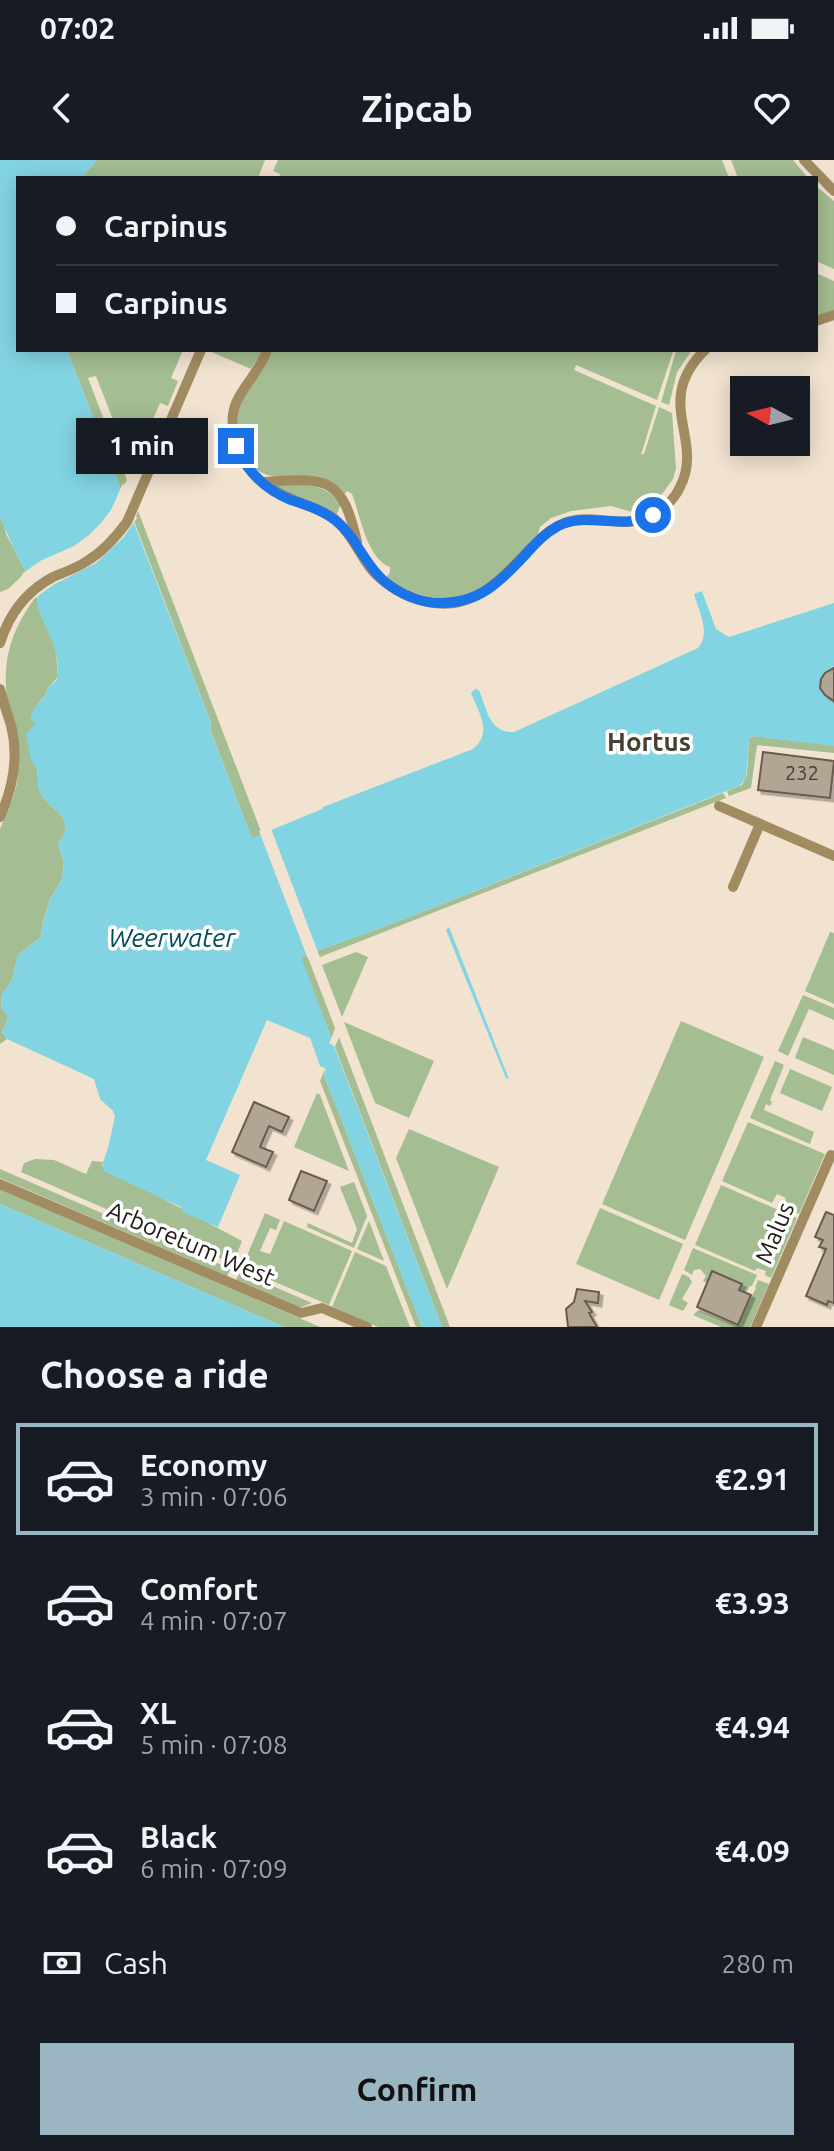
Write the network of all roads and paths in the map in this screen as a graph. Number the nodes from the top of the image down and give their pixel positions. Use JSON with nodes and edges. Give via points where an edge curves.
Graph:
{"nodes":[{"id":1,"x":804,"y":160,"type":"edge"},
{"id":2,"x":834,"y":191,"type":"edge"},
{"id":3,"x":200,"y":352,"type":"edge"},
{"id":4,"x":266,"y":352,"type":"edge"},
{"id":5,"x":703,"y":352,"type":"edge"},
{"id":6,"x":263,"y":482,"type":"junction"},
{"id":7,"x":357,"y":544,"type":"junction"},
{"id":8,"x":0,"y":643,"type":"edge"},
{"id":9,"x":0,"y":689,"type":"edge"},
{"id":10,"x":719,"y":806,"type":"dead end"},
{"id":11,"x":0,"y":817,"type":"edge"},
{"id":12,"x":760,"y":824,"type":"junction"},
{"id":13,"x":834,"y":856,"type":"edge"},
{"id":14,"x":733,"y":887,"type":"dead end"},
{"id":15,"x":832,"y":1156,"type":"edge"},
{"id":16,"x":0,"y":1184,"type":"edge"},
{"id":17,"x":367,"y":1327,"type":"edge"},
{"id":18,"x":756,"y":1327,"type":"edge"}],
"edges":[{"from":1,"to":2,"type":"street"},
{"from":3,"to":8,"type":"street","via":[[122,529],[84,563],[37,587],[10,618]]},
{"from":4,"to":6,"type":"street","via":[[238,397],[232,420],[242,459]]},
{"from":5,"to":7,"type":"street","via":[[687,372],[680,392],[687,450],[684,479],[672,500],[653,515],[633,523],[567,522],[541,537],[488,590],[453,603],[425,601],[396,590],[367,564]]},
{"from":6,"to":7,"type":"street","via":[[337,521]]},
{"from":6,"to":7,"type":"street","via":[[307,480],[331,487],[345,502]]},
{"from":9,"to":11,"type":"street","via":[[15,752],[14,775]]},
{"from":10,"to":12,"type":"street"},
{"from":12,"to":13,"type":"street"},
{"from":12,"to":14,"type":"street"},
{"from":15,"to":18,"type":"street","name":"Malus"},
{"from":16,"to":17,"type":"street","name":"Arboretum West","via":[[301,1313],[322,1308]]}]}
